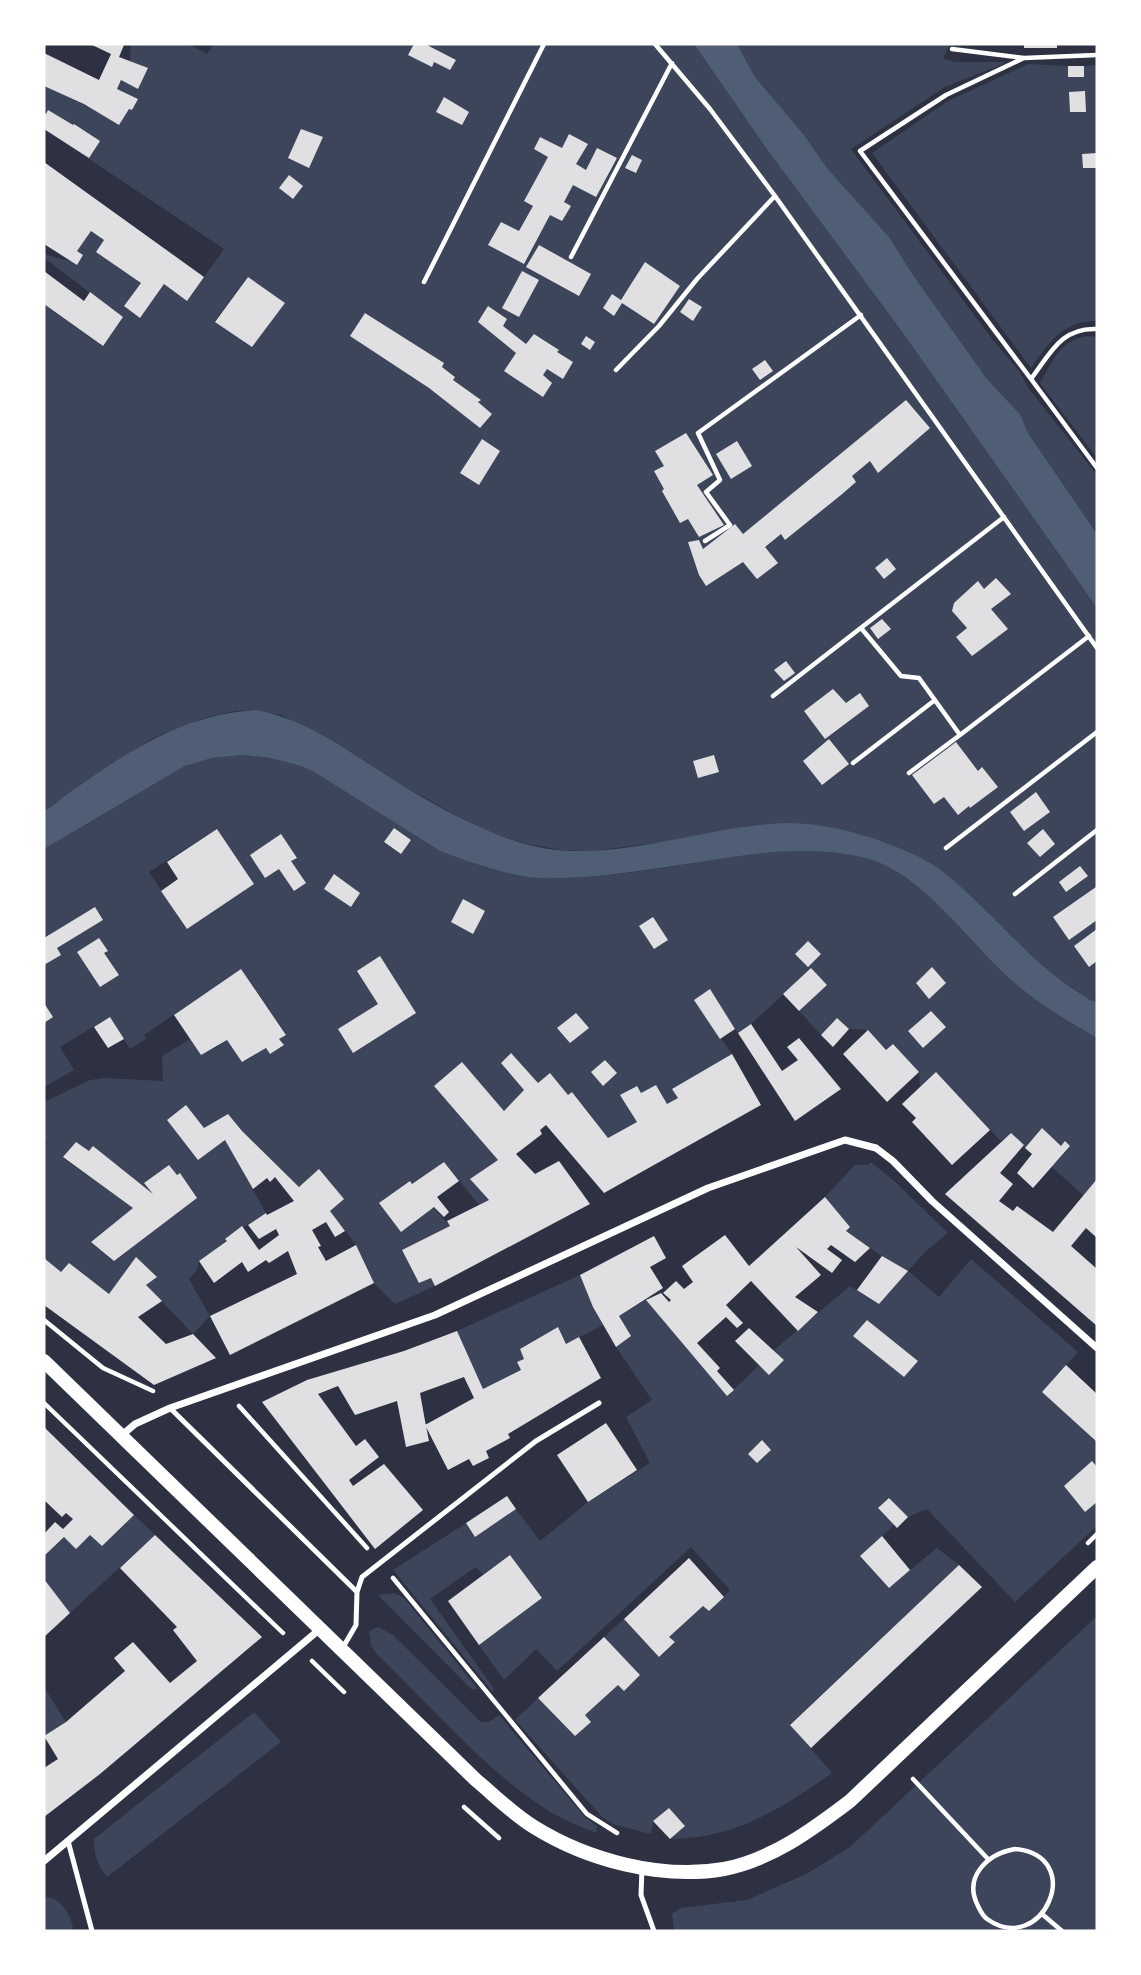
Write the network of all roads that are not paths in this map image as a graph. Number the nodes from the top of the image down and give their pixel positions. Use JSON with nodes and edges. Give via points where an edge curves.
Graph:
{"nodes":[{"id":1,"x":1097,"y":1348,"type":"edge"},
{"id":2,"x":44,"y":1361,"type":"edge"},
{"id":3,"x":599,"y":1403,"type":"dead end"},
{"id":4,"x":170,"y":1408,"type":"junction"},
{"id":5,"x":122,"y":1436,"type":"junction"},
{"id":6,"x":1097,"y":1567,"type":"edge"},
{"id":7,"x":357,"y":1592,"type":"junction"},
{"id":8,"x":321,"y":1628,"type":"junction"},
{"id":9,"x":342,"y":1649,"type":"junction"},
{"id":10,"x":68,"y":1841,"type":"junction"},
{"id":11,"x":44,"y":1861,"type":"edge"},
{"id":12,"x":642,"y":1868,"type":"junction"},
{"id":13,"x":92,"y":1931,"type":"edge"},
{"id":14,"x":654,"y":1931,"type":"edge"}],
"edges":[{"from":1,"to":4,"type":"street","via":[[893,1161],[876,1148],[845,1140],[708,1188],[435,1315]]},
{"from":2,"to":5,"type":"main road"},
{"from":3,"to":7,"type":"lane","via":[[527,1447],[362,1577]]},
{"from":4,"to":5,"type":"street","via":[[135,1424]]},
{"from":4,"to":7,"type":"lane"},
{"from":5,"to":8,"type":"main road"},
{"from":6,"to":12,"type":"main road","via":[[819,1825],[778,1849],[723,1869]]},
{"from":7,"to":9,"type":"lane","via":[[356,1625]]},
{"from":8,"to":9,"type":"main road"},
{"from":8,"to":10,"type":"street"},
{"from":9,"to":12,"type":"main road","via":[[511,1810],[564,1844]]},
{"from":10,"to":11,"type":"street"},
{"from":10,"to":13,"type":"lane"},
{"from":12,"to":14,"type":"lane","via":[[641,1895]]}]}
